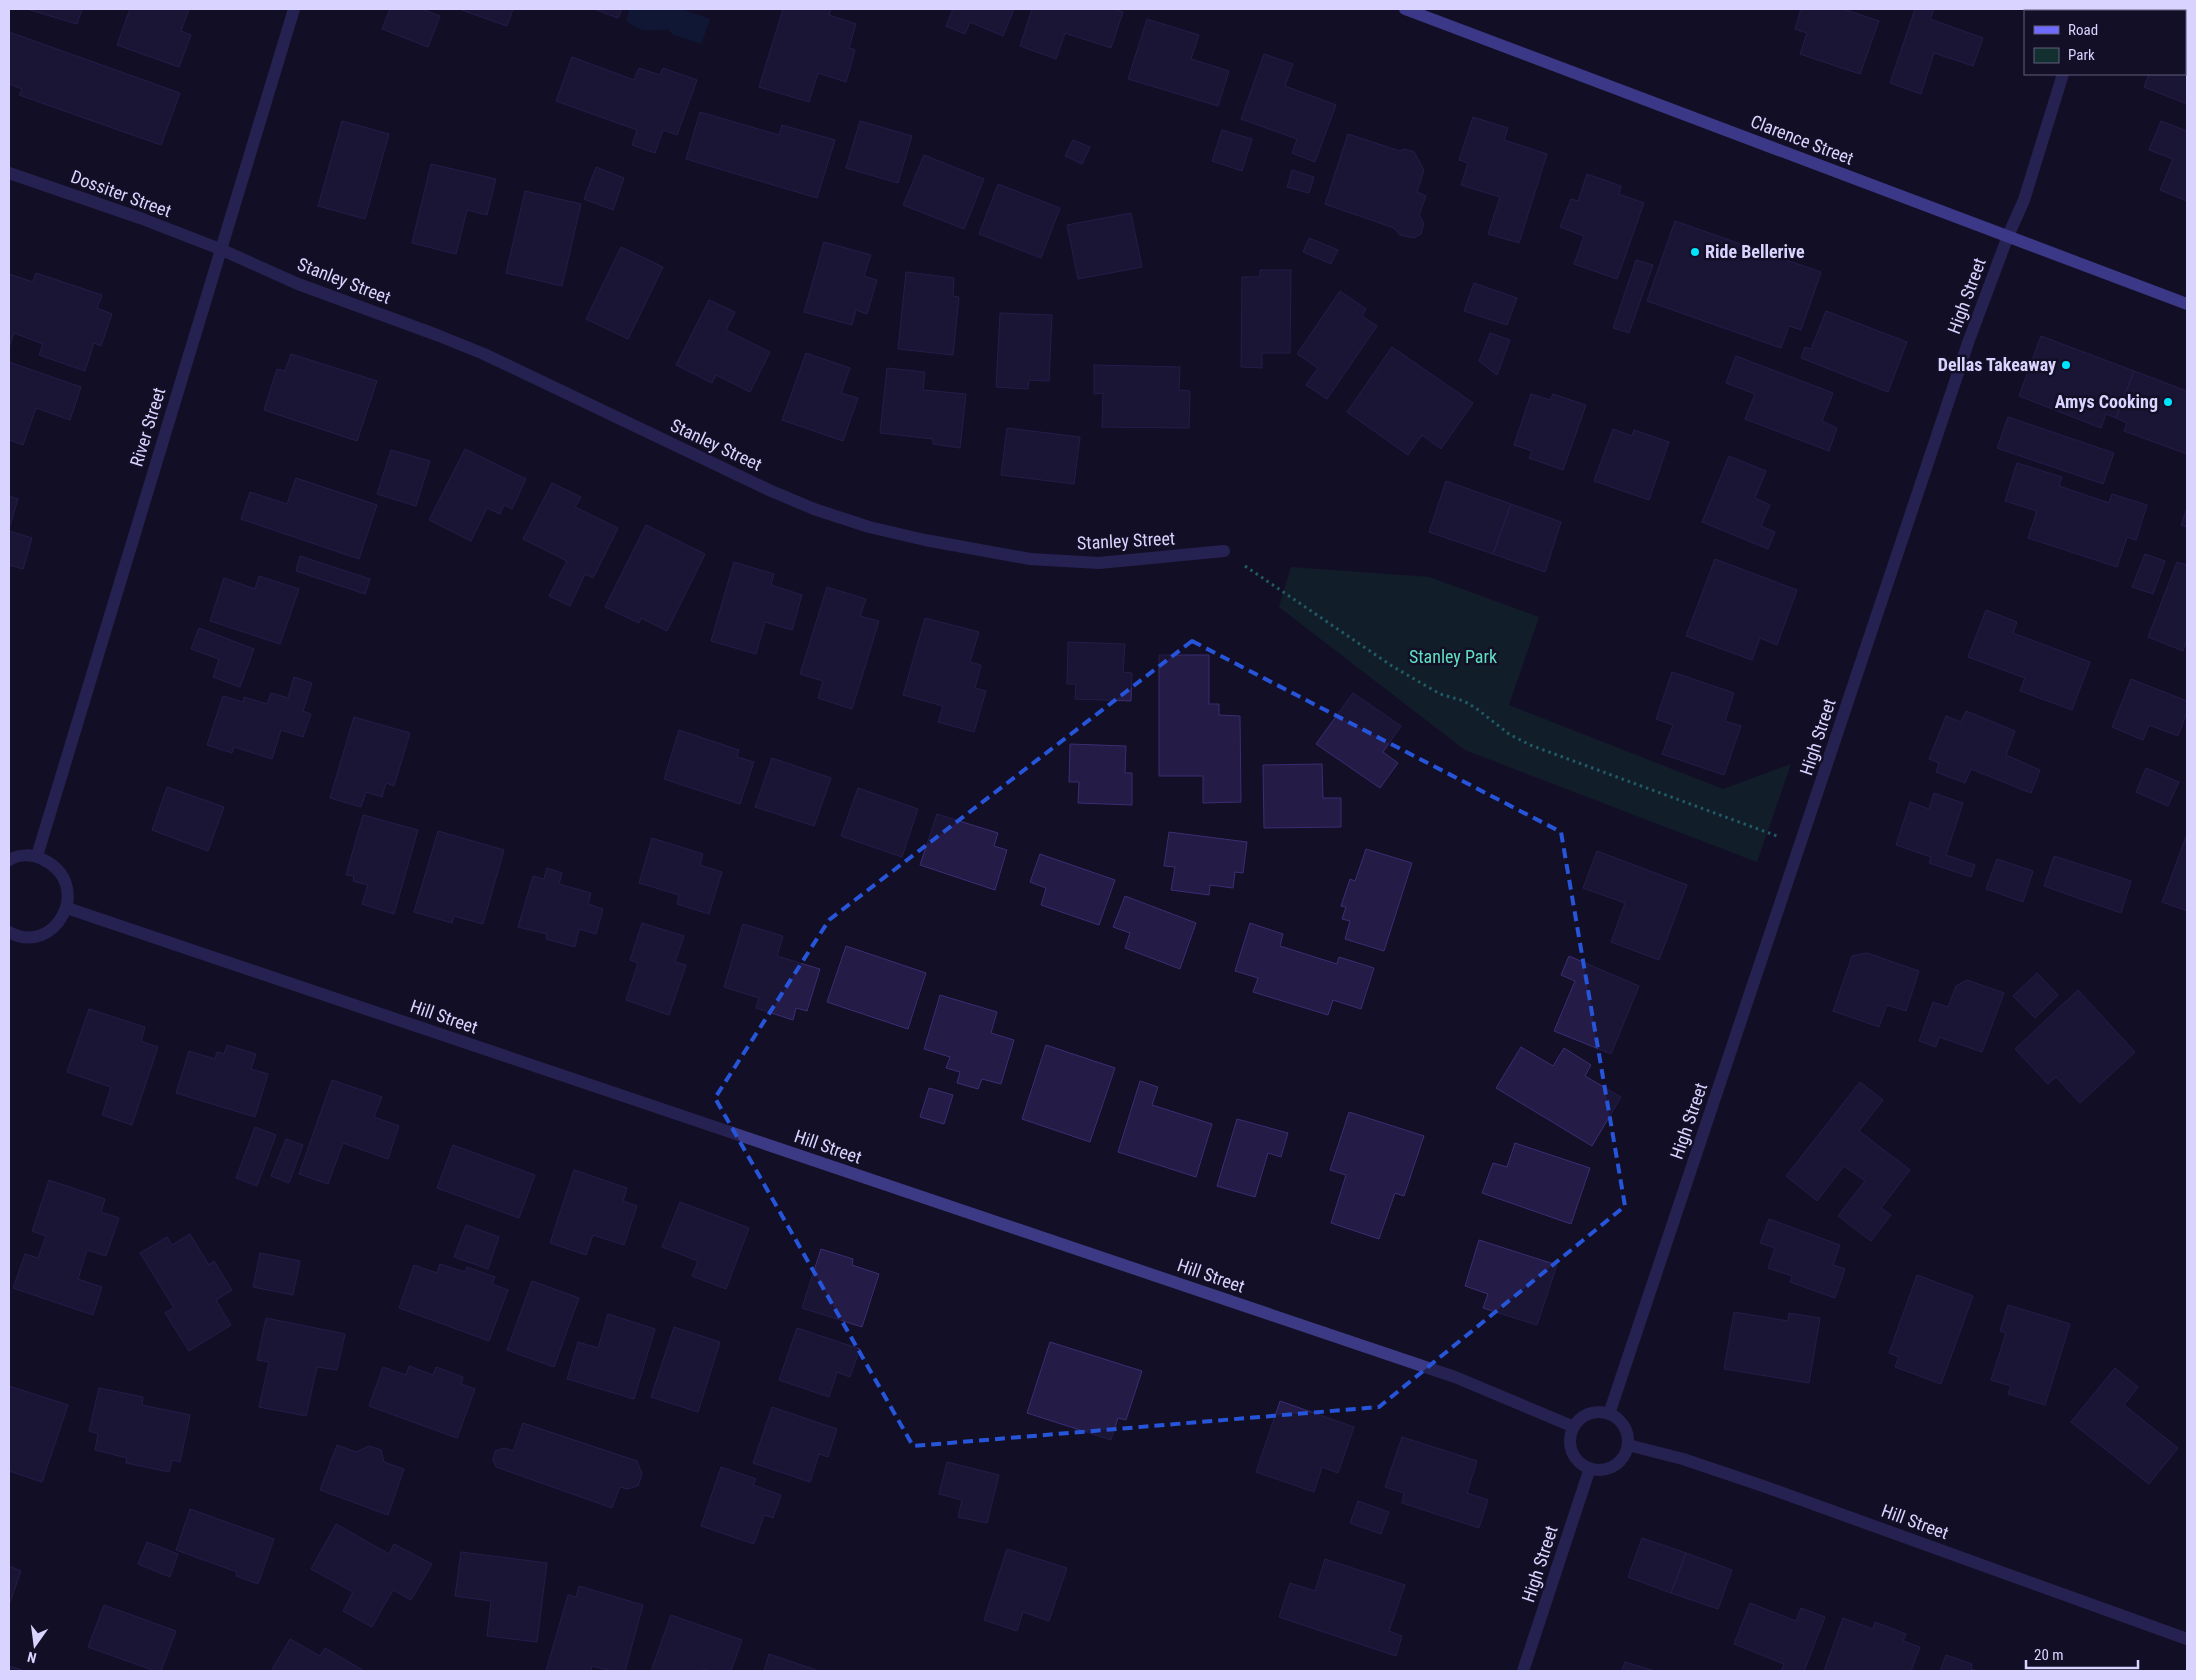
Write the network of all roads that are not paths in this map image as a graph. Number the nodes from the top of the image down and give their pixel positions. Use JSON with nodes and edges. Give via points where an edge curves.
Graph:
{"nodes":[{"id":1,"x":294,"y":9,"type":"edge"},
{"id":2,"x":1405,"y":9,"type":"edge"},
{"id":3,"x":2063,"y":75,"type":"edge"},
{"id":4,"x":9,"y":173,"type":"edge"},
{"id":5,"x":2008,"y":236,"type":"junction"},
{"id":6,"x":220,"y":249,"type":"junction"},
{"id":7,"x":2187,"y":304,"type":"edge"},
{"id":8,"x":1224,"y":551,"type":"road end"},
{"id":9,"x":37,"y":856,"type":"junction"},
{"id":10,"x":9,"y":860,"type":"edge"},
{"id":11,"x":67,"y":908,"type":"junction"},
{"id":12,"x":10,"y":936,"type":"edge"},
{"id":13,"x":1609,"y":1414,"type":"junction"},
{"id":14,"x":1574,"y":1427,"type":"junction"},
{"id":15,"x":1628,"y":1446,"type":"junction"},
{"id":16,"x":1590,"y":1468,"type":"junction"},
{"id":17,"x":2187,"y":1639,"type":"edge"},
{"id":18,"x":1523,"y":1671,"type":"edge"}],
"edges":[{"from":1,"to":6,"type":"street","name":"River Street"},
{"from":2,"to":5,"type":"main road","name":"Clarence Street"},
{"from":3,"to":5,"type":"street","name":"High Street","via":[[2024,200]]},
{"from":4,"to":6,"type":"street","name":"Dossiter Street"},
{"from":5,"to":7,"type":"main road","name":"Clarence Street"},
{"from":5,"to":13,"type":"street","name":"High Street","via":[[1969,340]]},
{"from":6,"to":8,"type":"street","name":"Stanley Street","via":[[298,284],[484,354],[769,490],[869,527],[1030,559],[1099,563]]},
{"from":6,"to":9,"type":"street","name":"River Street"},
{"from":9,"to":10,"type":"street","via":[[25,855]]},
{"from":9,"to":11,"type":"street","via":[[60,870],[69,895]]},
{"from":11,"to":12,"type":"street","via":[[61,920],[39,936]]},
{"from":11,"to":14,"type":"street","name":"Hill Street","via":[[1455,1377]]},
{"from":13,"to":14,"type":"street","via":[[1593,1413]]},
{"from":13,"to":15,"type":"street","via":[[1624,1426]]},
{"from":14,"to":16,"type":"street","via":[[1572,1452],[1576,1459]]},
{"from":15,"to":16,"type":"street","via":[[1625,1455],[1610,1468]]},
{"from":15,"to":17,"type":"street","name":"Hill Street","via":[[1683,1459],[1754,1483]]},
{"from":16,"to":18,"type":"street","name":"High Street"}]}
